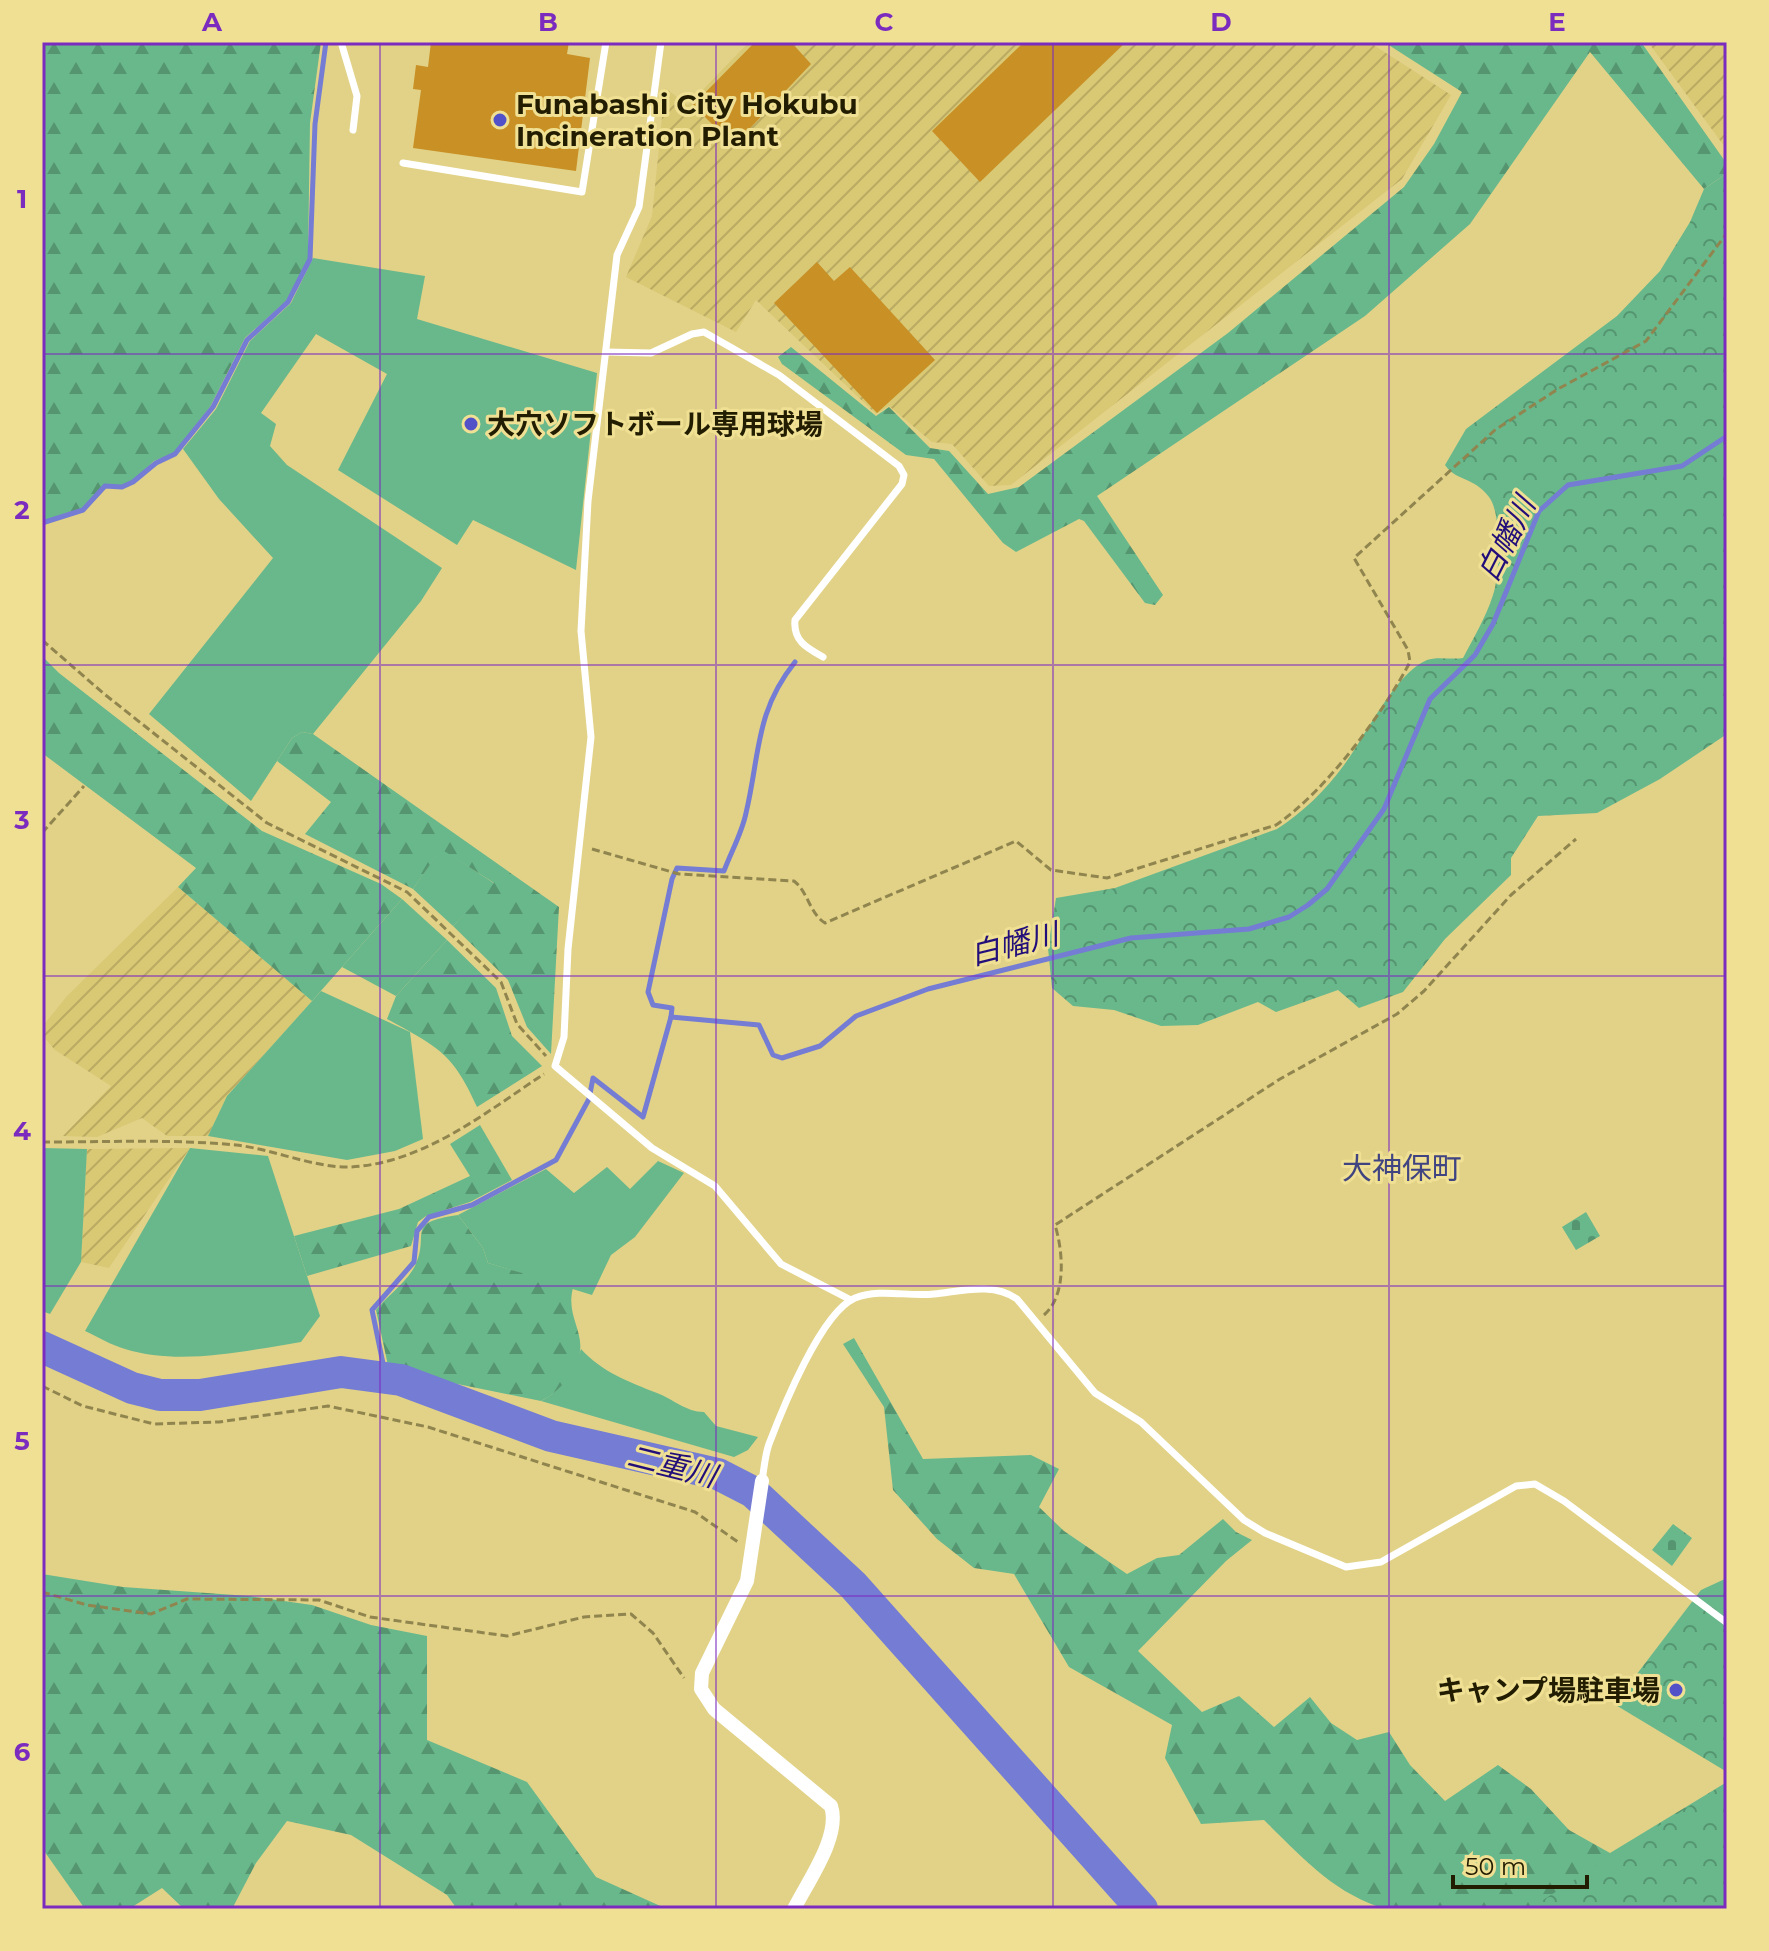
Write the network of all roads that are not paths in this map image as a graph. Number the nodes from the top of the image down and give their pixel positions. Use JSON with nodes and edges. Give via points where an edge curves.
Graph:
{"nodes":[{"id":1,"x":341,"y":42,"type":"edge"},
{"id":2,"x":606,"y":42,"type":"edge"},
{"id":3,"x":661,"y":42,"type":"edge"},
{"id":4,"x":353,"y":130,"type":"dead end"},
{"id":5,"x":403,"y":163,"type":"dead end"},
{"id":6,"x":606,"y":352,"type":"junction"},
{"id":7,"x":823,"y":657,"type":"dead end"},
{"id":8,"x":851,"y":1300,"type":"junction"},
{"id":9,"x":762,"y":1481,"type":"joint"},
{"id":10,"x":1727,"y":1623,"type":"edge"},
{"id":11,"x":794,"y":1909,"type":"edge"}],
"edges":[{"from":1,"to":4,"type":"lane","via":[[357,96]]},
{"from":2,"to":5,"type":"lane","via":[[582,192]]},
{"from":3,"to":6,"type":"lane","via":[[639,207],[617,255]]},
{"from":6,"to":7,"type":"lane","via":[[651,353],[704,332],[779,375],[899,466],[902,484],[795,620],[800,641]]},
{"from":6,"to":8,"type":"lane","via":[[584,547],[581,631],[591,737],[564,1037],[555,1066],[652,1148],[715,1186],[781,1264]]},
{"from":8,"to":9,"type":"lane","via":[[826,1324],[794,1389],[767,1448]]},
{"from":8,"to":10,"type":"lane","via":[[874,1292],[1004,1290],[1095,1393],[1141,1422],[1244,1520],[1346,1567],[1381,1562],[1516,1486],[1535,1484]]},
{"from":9,"to":11,"type":"street","via":[[747,1581],[702,1673],[701,1689],[714,1709],[831,1806],[833,1834]]}]}
